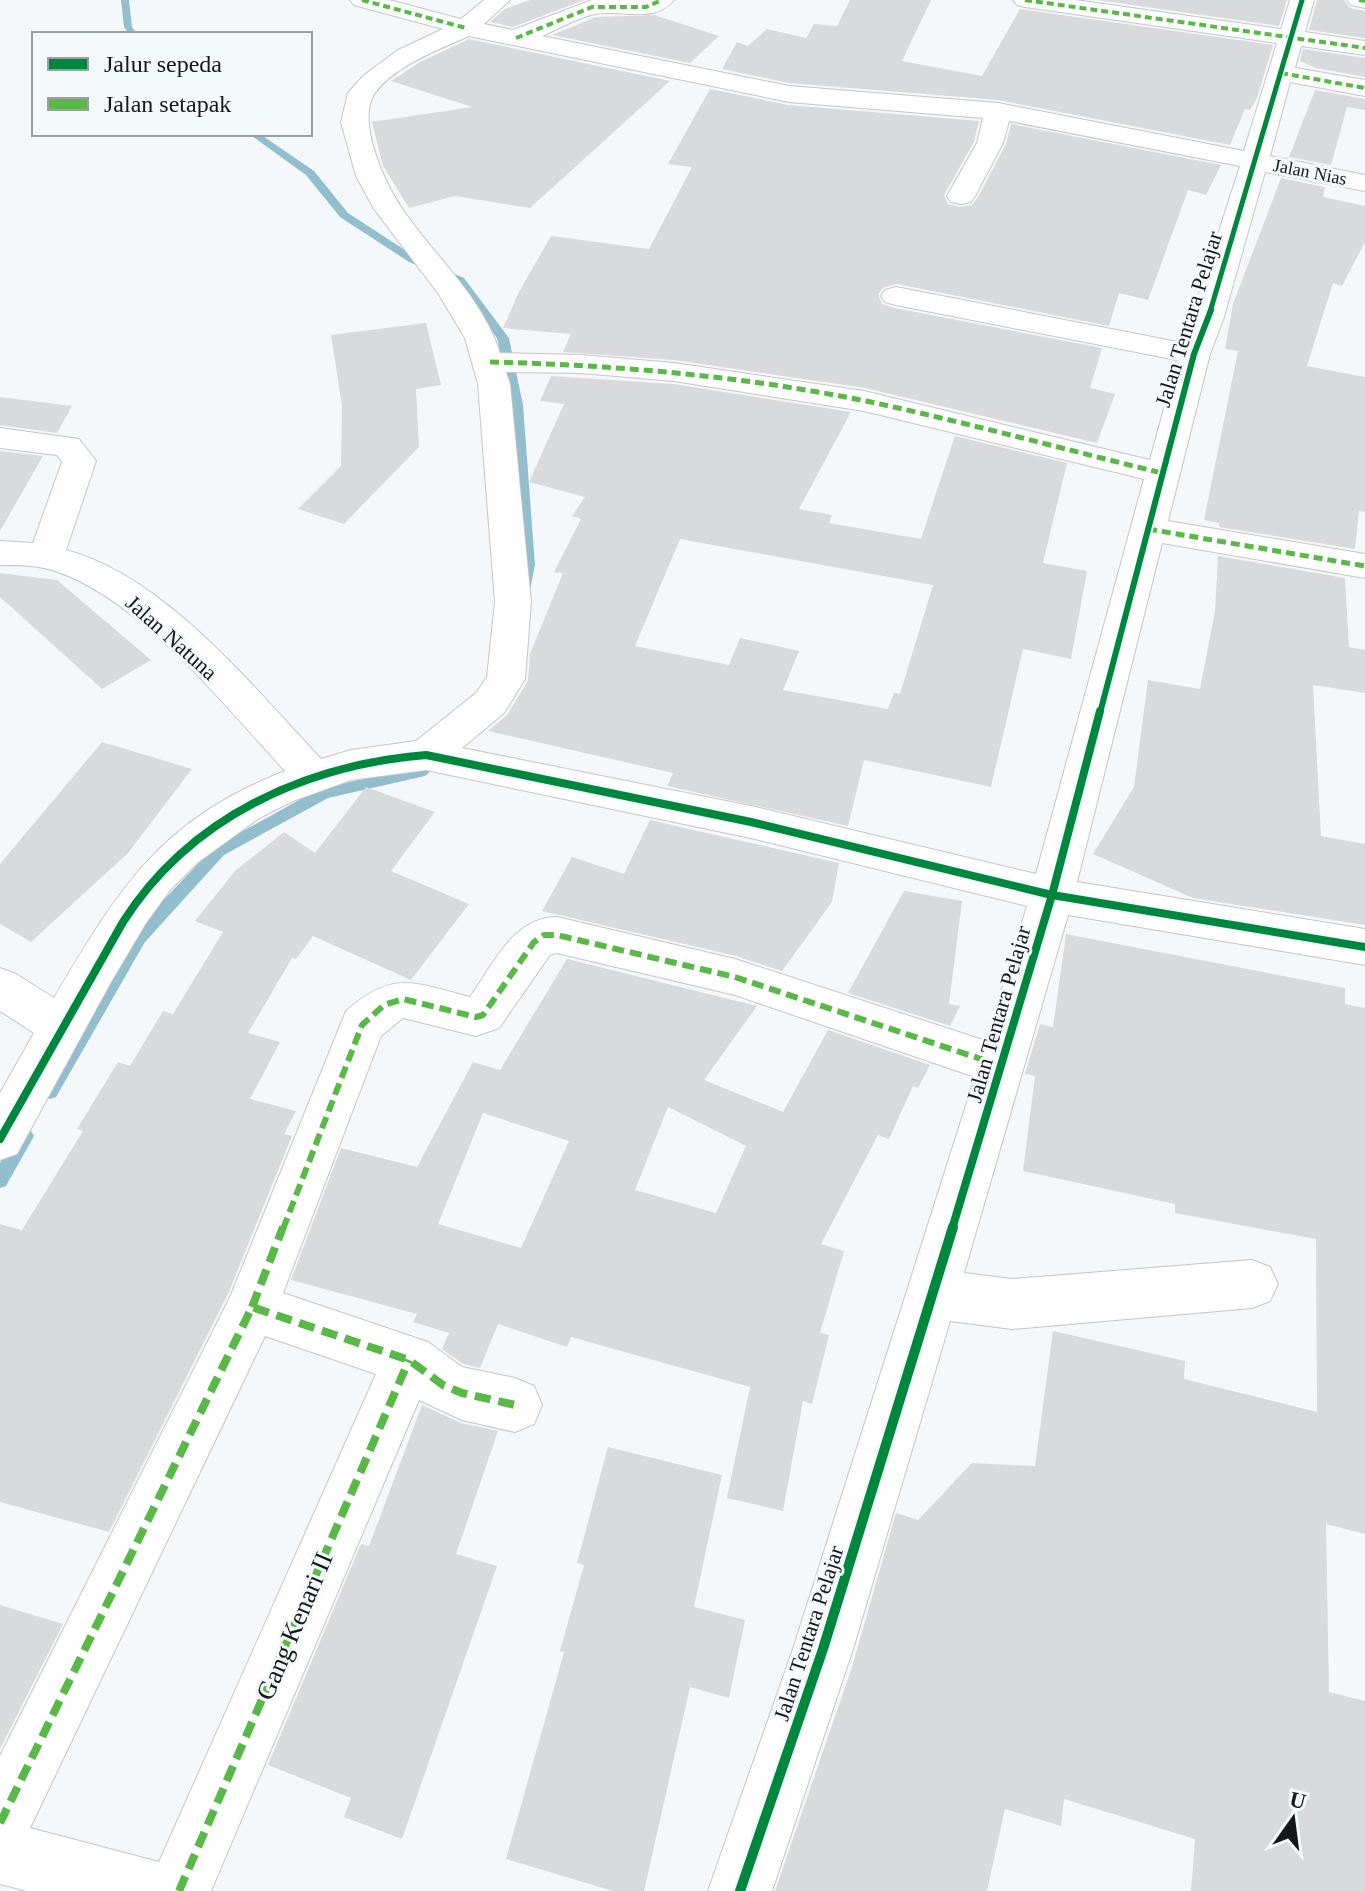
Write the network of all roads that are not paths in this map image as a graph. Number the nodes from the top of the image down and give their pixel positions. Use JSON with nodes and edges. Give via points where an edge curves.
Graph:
{"nodes":[{"id":1,"x":362,"y":0,"type":"edge"},
{"id":2,"x":498,"y":0,"type":"edge"},
{"id":3,"x":662,"y":0,"type":"edge"},
{"id":4,"x":1025,"y":0,"type":"edge"},
{"id":5,"x":466,"y":28,"type":"junction"},
{"id":6,"x":1291,"y":37,"type":"edge"},
{"id":7,"x":516,"y":38,"type":"junction"},
{"id":8,"x":1365,"y":48,"type":"edge"},
{"id":9,"x":1365,"y":88,"type":"edge"},
{"id":10,"x":998,"y":111,"type":"junction"},
{"id":11,"x":1254,"y":161,"type":"junction"},
{"id":12,"x":1365,"y":183,"type":"edge"},
{"id":13,"x":961,"y":196,"type":"dead end"},
{"id":14,"x":896,"y":296,"type":"dead end"},
{"id":15,"x":1194,"y":354,"type":"junction"},
{"id":16,"x":490,"y":362,"type":"junction"},
{"id":17,"x":0,"y":438,"type":"edge"},
{"id":18,"x":1162,"y":473,"type":"junction"},
{"id":19,"x":1148,"y":529,"type":"junction"},
{"id":20,"x":0,"y":553,"type":"edge"},
{"id":21,"x":46,"y":556,"type":"junction"},
{"id":22,"x":1365,"y":566,"type":"edge"},
{"id":23,"x":446,"y":759,"type":"junction"},
{"id":24,"x":313,"y":776,"type":"junction"},
{"id":25,"x":1052,"y":895,"type":"junction"},
{"id":26,"x":1365,"y":947,"type":"edge"},
{"id":27,"x":0,"y":987,"type":"edge"},
{"id":28,"x":62,"y":1027,"type":"junction"},
{"id":29,"x":1002,"y":1066,"type":"junction"},
{"id":30,"x":0,"y":1139,"type":"edge"},
{"id":31,"x":1252,"y":1284,"type":"dead end"},
{"id":32,"x":933,"y":1294,"type":"junction"},
{"id":33,"x":252,"y":1307,"type":"junction"},
{"id":34,"x":409,"y":1360,"type":"junction"},
{"id":35,"x":515,"y":1405,"type":"dead end"},
{"id":36,"x":0,"y":1823,"type":"edge"},
{"id":37,"x":0,"y":1852,"type":"edge"},
{"id":38,"x":150,"y":1891,"type":"edge"},
{"id":39,"x":179,"y":1891,"type":"edge"},
{"id":40,"x":740,"y":1891,"type":"edge"}],
"edges":[{"from":1,"to":5,"type":"street","name":"Jalan Nias"},
{"from":2,"to":5,"type":"street"},
{"from":3,"to":7,"type":"street","via":[[646,7],[592,7]]},
{"from":4,"to":6,"type":"street"},
{"from":5,"to":7,"type":"street","name":"Jalan Nias"},
{"from":5,"to":16,"type":"street","via":[[388,68],[361,93],[354,122],[370,176],[388,209],[451,290]]},
{"from":6,"to":8,"type":"street"},
{"from":6,"to":9,"type":"street"},
{"from":6,"to":11,"type":"street","name":"Jalan Tentara Pelajar"},
{"from":7,"to":10,"type":"street","name":"Jalan Nias","via":[[789,94]]},
{"from":10,"to":11,"type":"street","name":"Jalan Nias"},
{"from":10,"to":13,"type":"street","via":[[990,143]]},
{"from":11,"to":12,"type":"street","name":"Jalan Nias"},
{"from":11,"to":15,"type":"street","name":"Jalan Tentara Pelajar"},
{"from":14,"to":15,"type":"street"},
{"from":15,"to":18,"type":"street","name":"Jalan Tentara Pelajar"},
{"from":16,"to":18,"type":"street","via":[[674,372],[864,401]]},
{"from":16,"to":23,"type":"street","via":[[513,602],[506,679]]},
{"from":17,"to":21,"type":"street","via":[[67,446],[79,461]]},
{"from":18,"to":19,"type":"street","name":"Jalan Tentara Pelajar"},
{"from":19,"to":22,"type":"street"},
{"from":19,"to":25,"type":"street","name":"Jalan Tentara Pelajar"},
{"from":20,"to":21,"type":"street","name":"Jalan Natuna"},
{"from":21,"to":24,"type":"street","name":"Jalan Natuna","via":[[114,587],[179,638]]},
{"from":23,"to":24,"type":"street","via":[[358,763]]},
{"from":23,"to":25,"type":"street","via":[[751,822]]},
{"from":24,"to":28,"type":"street","via":[[275,792],[181,852],[131,909]]},
{"from":25,"to":26,"type":"street"},
{"from":25,"to":29,"type":"street","name":"Jalan Tentara Pelajar"},
{"from":27,"to":28,"type":"street"},
{"from":28,"to":30,"type":"street"},
{"from":29,"to":32,"type":"street","name":"Jalan Tentara Pelajar"},
{"from":29,"to":33,"type":"street","via":[[735,977],[544,935],[483,1015],[403,999],[384,1005],[362,1025]]},
{"from":31,"to":32,"type":"street","via":[[1012,1304]]},
{"from":32,"to":40,"type":"street","name":"Jalan Tentara Pelajar","via":[[818,1663]]},
{"from":33,"to":34,"type":"street"},
{"from":33,"to":36,"type":"street"},
{"from":34,"to":35,"type":"street","via":[[443,1385]]},
{"from":34,"to":39,"type":"street","name":"Gang Kenari II"},
{"from":37,"to":38,"type":"street"}]}
